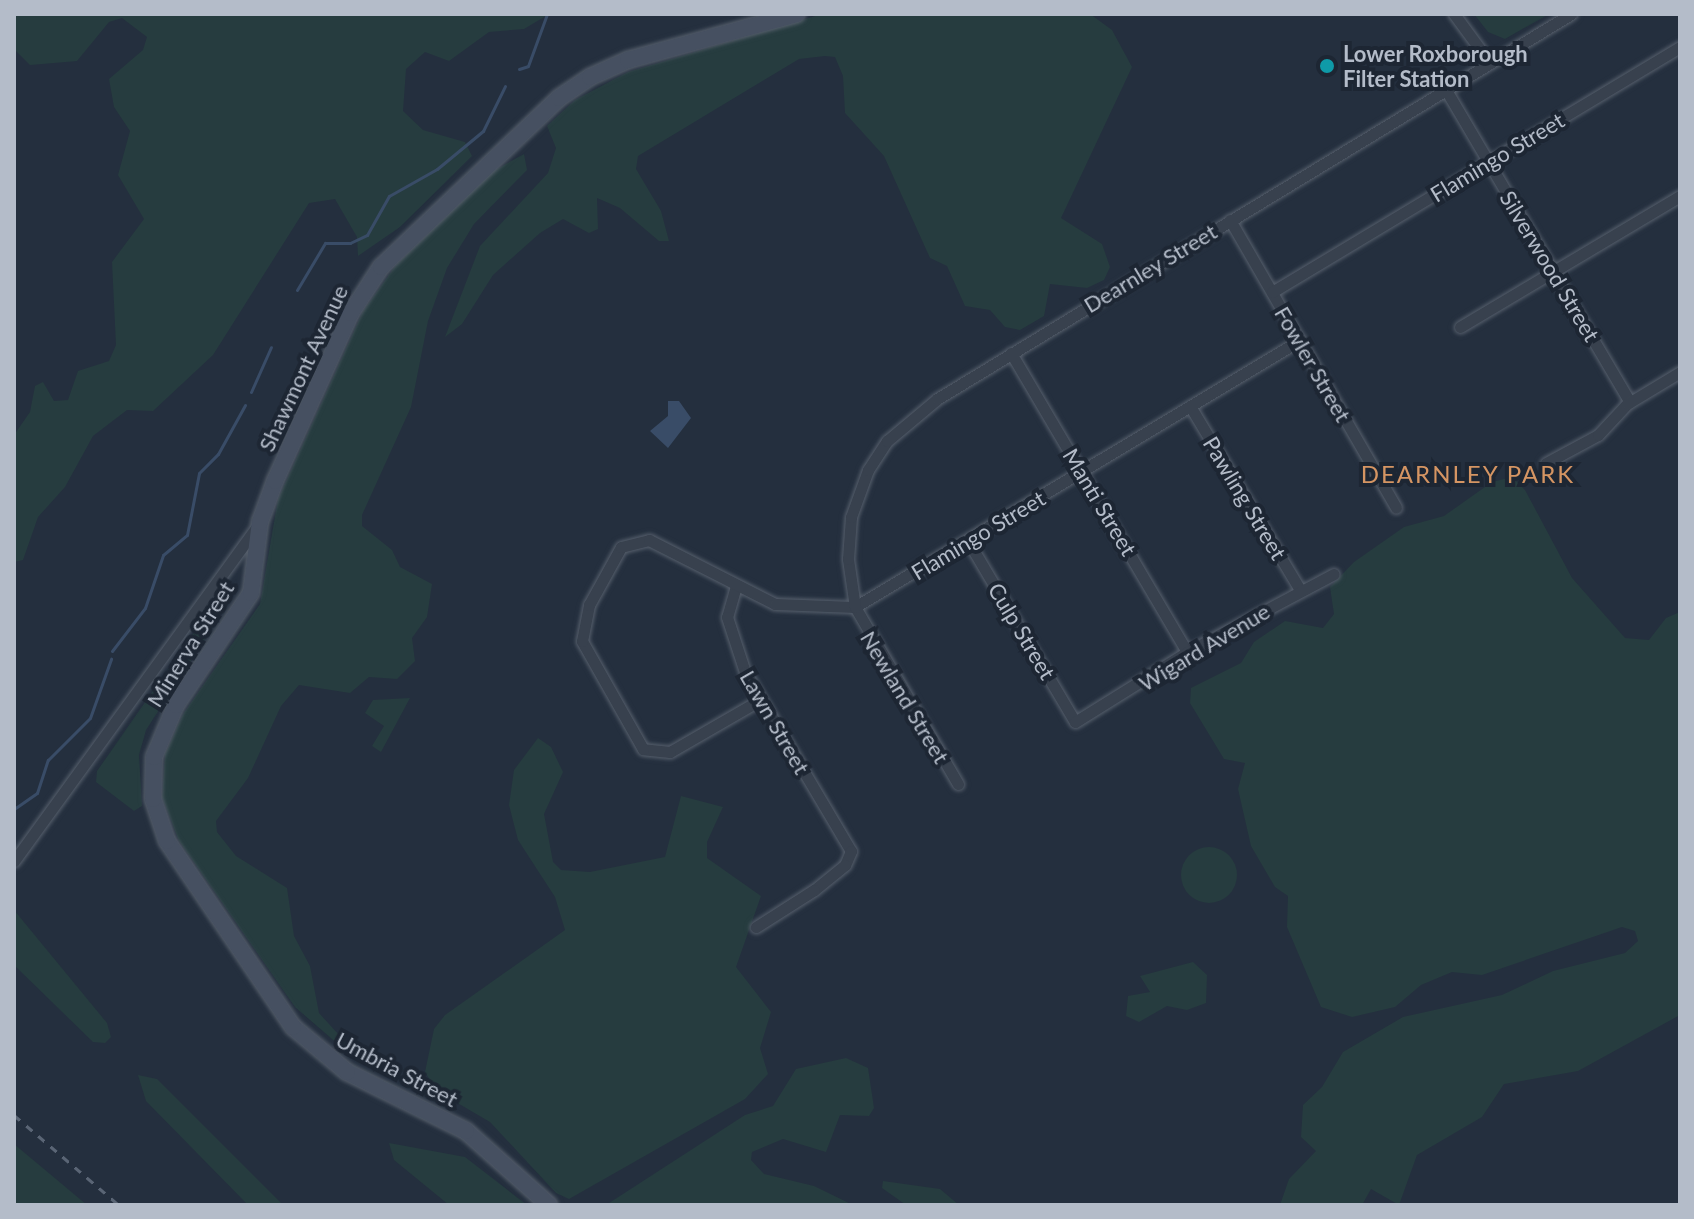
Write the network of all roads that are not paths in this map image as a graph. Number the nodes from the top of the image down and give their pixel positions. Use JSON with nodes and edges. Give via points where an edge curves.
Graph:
{"nodes":[{"id":1,"x":797,"y":14,"type":"edge"},
{"id":2,"x":1454,"y":14,"type":"edge"},
{"id":3,"x":1571,"y":14,"type":"edge"},
{"id":4,"x":1680,"y":47,"type":"edge"},
{"id":5,"x":1490,"y":63,"type":"junction"},
{"id":6,"x":1446,"y":90,"type":"junction"},
{"id":7,"x":1489,"y":162,"type":"junction"},
{"id":8,"x":1680,"y":196,"type":"edge"},
{"id":9,"x":1230,"y":220,"type":"junction"},
{"id":10,"x":1554,"y":272,"type":"junction"},
{"id":11,"x":1272,"y":292,"type":"junction"},
{"id":12,"x":1460,"y":327,"type":"dead end"},
{"id":13,"x":1300,"y":340,"type":"junction"},
{"id":14,"x":1011,"y":353,"type":"junction"},
{"id":15,"x":1680,"y":372,"type":"edge"},
{"id":16,"x":1630,"y":402,"type":"junction"},
{"id":17,"x":1190,"y":406,"type":"junction"},
{"id":18,"x":1546,"y":463,"type":"dead end"},
{"id":19,"x":1082,"y":472,"type":"junction"},
{"id":20,"x":1396,"y":508,"type":"dead end"},
{"id":21,"x":260,"y":522,"type":"junction"},
{"id":22,"x":968,"y":541,"type":"junction"},
{"id":23,"x":1334,"y":574,"type":"dead end"},
{"id":24,"x":226,"y":576,"type":"junction"},
{"id":25,"x":255,"y":582,"type":"junction"},
{"id":26,"x":736,"y":586,"type":"junction"},
{"id":27,"x":1300,"y":590,"type":"junction"},
{"id":28,"x":855,"y":607,"type":"junction"},
{"id":29,"x":1187,"y":652,"type":"junction"},
{"id":30,"x":760,"y":700,"type":"junction"},
{"id":31,"x":1075,"y":722,"type":"joint"},
{"id":32,"x":958,"y":784,"type":"dead end"},
{"id":33,"x":14,"y":861,"type":"edge"},
{"id":34,"x":215,"y":916,"type":"joint"},
{"id":35,"x":756,"y":927,"type":"dead end"},
{"id":36,"x":549,"y":1205,"type":"edge"}],
"edges":[{"from":1,"to":21,"type":"main road","name":"Shawmont Avenue","via":[[628,60],[590,77],[412,234],[357,300]]},
{"from":2,"to":5,"type":"street"},
{"from":3,"to":5,"type":"street","name":"Dearnley Street"},
{"from":4,"to":7,"type":"street","name":"Flamingo Street"},
{"from":5,"to":6,"type":"street","name":"Dearnley Street"},
{"from":6,"to":7,"type":"street","name":"Silverwood Street"},
{"from":6,"to":9,"type":"street","name":"Dearnley Street"},
{"from":7,"to":10,"type":"street","name":"Silverwood Street"},
{"from":7,"to":11,"type":"street","name":"Flamingo Street"},
{"from":8,"to":10,"type":"street"},
{"from":9,"to":11,"type":"street","name":"Fowler Street"},
{"from":9,"to":14,"type":"street","name":"Dearnley Street"},
{"from":10,"to":12,"type":"street"},
{"from":10,"to":16,"type":"street","name":"Silverwood Street"},
{"from":11,"to":13,"type":"street","name":"Fowler Street"},
{"from":13,"to":17,"type":"street","name":"Flamingo Street"},
{"from":13,"to":20,"type":"street","name":"Fowler Street"},
{"from":14,"to":19,"type":"street","name":"Manti Street"},
{"from":14,"to":28,"type":"street","name":"Dearnley Street","via":[[913,415],[874,460],[849,528]]},
{"from":15,"to":16,"type":"street"},
{"from":16,"to":18,"type":"street","via":[[1598,435]]},
{"from":17,"to":19,"type":"street","name":"Flamingo Street"},
{"from":17,"to":27,"type":"street","name":"Pawling Street"},
{"from":19,"to":22,"type":"street","name":"Flamingo Street"},
{"from":19,"to":29,"type":"street","name":"Manti Street"},
{"from":21,"to":24,"type":"street","name":"Shawmont Avenue"},
{"from":21,"to":25,"type":"main road","name":"Minerva Street"},
{"from":22,"to":28,"type":"street","name":"Flamingo Street"},
{"from":22,"to":31,"type":"street","name":"Culp Street"},
{"from":23,"to":27,"type":"street","name":"Wigard Avenue"},
{"from":24,"to":25,"type":"street"},
{"from":24,"to":33,"type":"street","name":"Shawmont Avenue"},
{"from":25,"to":34,"type":"main road","name":"Minerva Street","via":[[169,717],[152,768],[162,831]]},
{"from":26,"to":28,"type":"street","name":"Flamingo Street","via":[[789,608]]},
{"from":26,"to":30,"type":"street","name":"Lawn Street","via":[[727,617]]},
{"from":26,"to":30,"type":"street","name":"Flamingo Street","via":[[637,539],[609,563],[582,630],[583,648],[643,749],[658,755]]},
{"from":27,"to":29,"type":"street","name":"Wigard Avenue"},
{"from":28,"to":32,"type":"street","name":"Newland Street"},
{"from":29,"to":31,"type":"street","name":"Wigard Avenue"},
{"from":30,"to":35,"type":"street","name":"Lawn Street","via":[[851,851],[845,865],[814,890]]},
{"from":34,"to":36,"type":"main road","name":"Umbria Street","via":[[282,1014],[321,1055],[466,1131]]}]}
